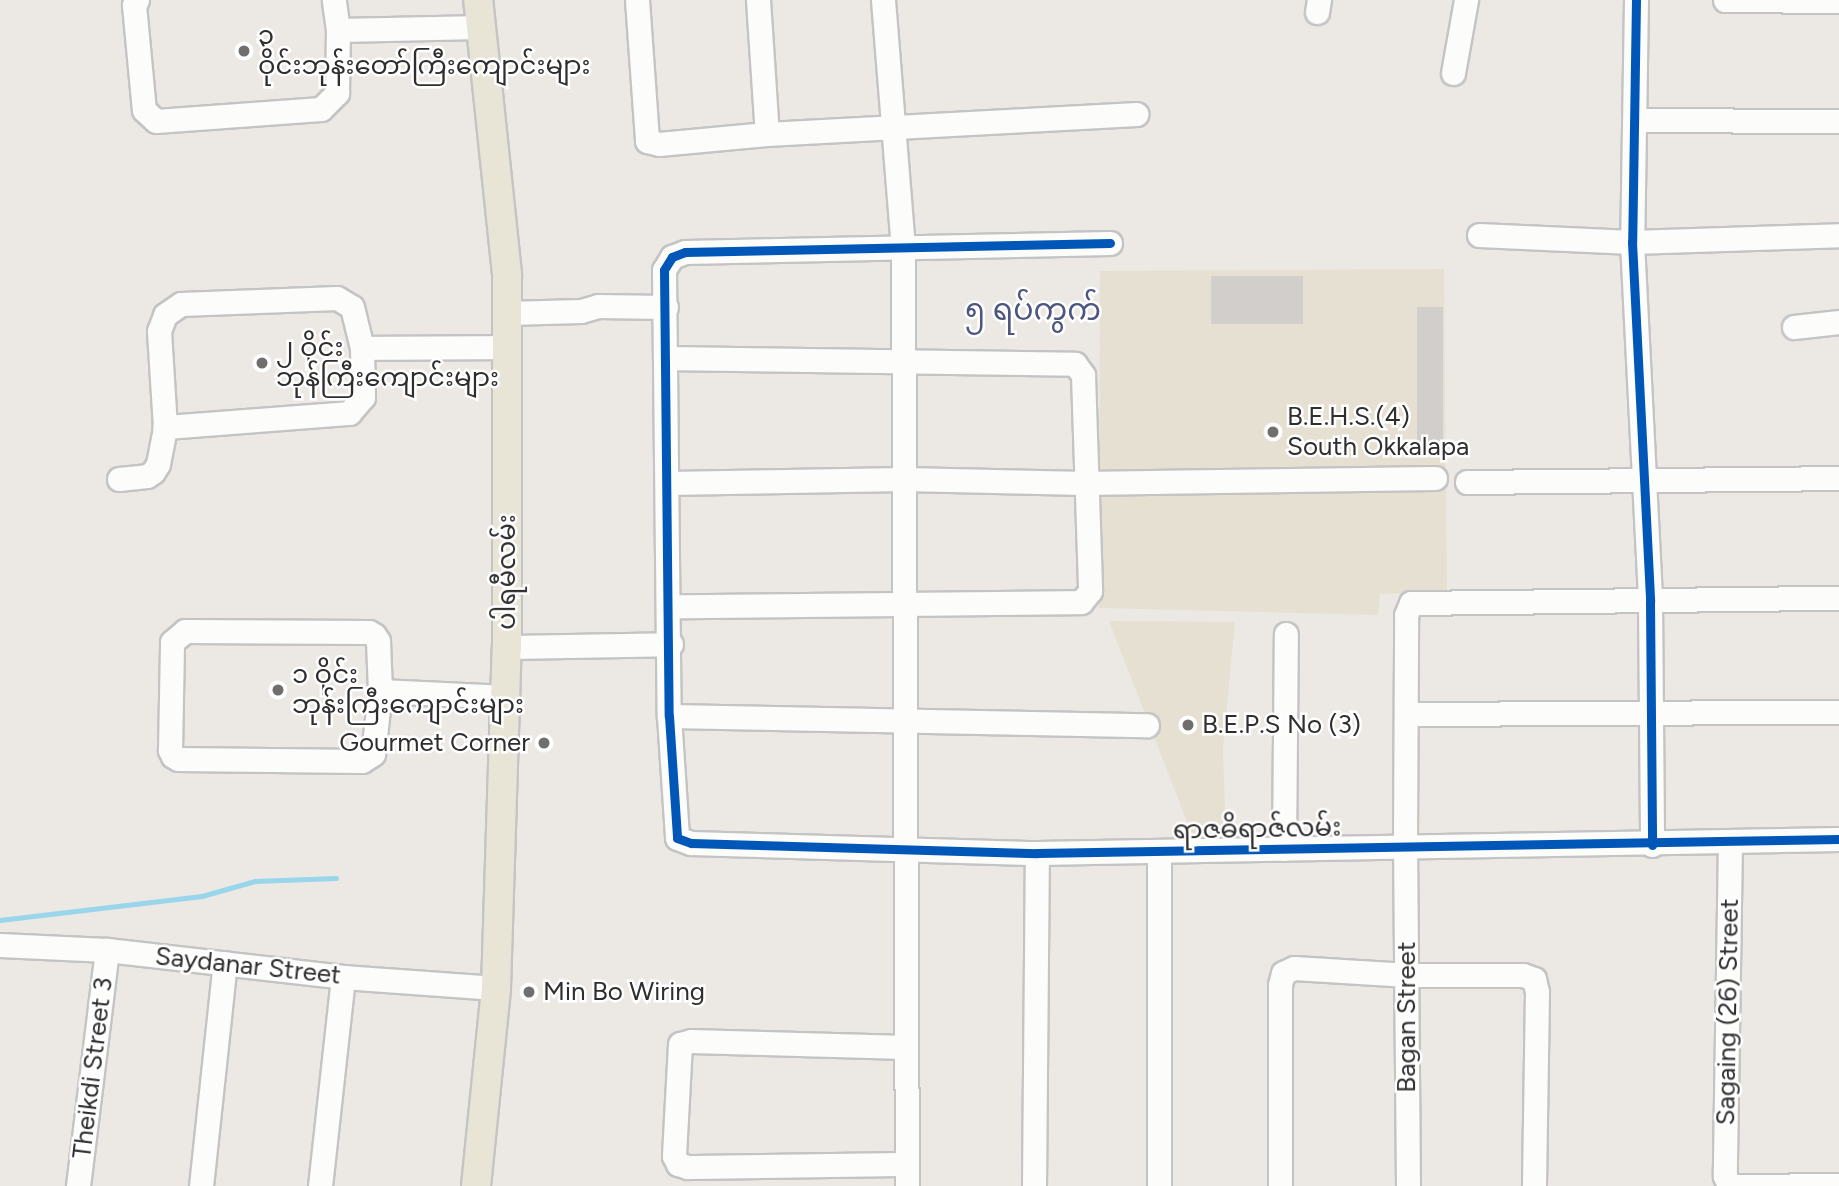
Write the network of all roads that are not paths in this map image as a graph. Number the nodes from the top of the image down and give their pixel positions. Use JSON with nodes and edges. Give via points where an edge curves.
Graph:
{"nodes":[{"id":1,"x":137,"y":0,"type":"edge"},
{"id":2,"x":334,"y":0,"type":"edge"},
{"id":3,"x":637,"y":0,"type":"edge"},
{"id":4,"x":758,"y":0,"type":"edge"},
{"id":5,"x":883,"y":0,"type":"edge"},
{"id":6,"x":1466,"y":0,"type":"edge"},
{"id":7,"x":1636,"y":0,"type":"edge"},
{"id":8,"x":1725,"y":0,"type":"edge"},
{"id":9,"x":1839,"y":1,"type":"edge"},
{"id":10,"x":480,"y":13,"type":"edge"},
{"id":11,"x":338,"y":30,"type":"junction"},
{"id":12,"x":1453,"y":74,"type":"dead end"},
{"id":13,"x":1136,"y":114,"type":"dead end"},
{"id":14,"x":1636,"y":120,"type":"junction"},
{"id":15,"x":1839,"y":121,"type":"edge"},
{"id":16,"x":893,"y":127,"type":"junction"},
{"id":17,"x":766,"y":134,"type":"junction"},
{"id":18,"x":1479,"y":235,"type":"dead end"},
{"id":19,"x":1839,"y":235,"type":"edge"},
{"id":20,"x":1632,"y":242,"type":"junction"},
{"id":21,"x":1110,"y":243,"type":"dead end"},
{"id":22,"x":903,"y":248,"type":"junction"},
{"id":23,"x":666,"y":307,"type":"junction"},
{"id":24,"x":507,"y":313,"type":"junction"},
{"id":25,"x":1839,"y":322,"type":"edge"},
{"id":26,"x":1794,"y":327,"type":"dead end"},
{"id":27,"x":507,"y":347,"type":"junction"},
{"id":28,"x":362,"y":348,"type":"junction"},
{"id":29,"x":665,"y":358,"type":"junction"},
{"id":30,"x":904,"y":360,"type":"junction"},
{"id":31,"x":165,"y":427,"type":"junction"},
{"id":32,"x":1435,"y":478,"type":"dead end"},
{"id":33,"x":1839,"y":478,"type":"edge"},
{"id":34,"x":119,"y":479,"type":"dead end"},
{"id":35,"x":904,"y":479,"type":"junction"},
{"id":36,"x":1642,"y":479,"type":"junction"},
{"id":37,"x":1084,"y":482,"type":"junction"},
{"id":38,"x":1467,"y":482,"type":"dead end"},
{"id":39,"x":668,"y":483,"type":"junction"},
{"id":40,"x":1839,"y":598,"type":"edge"},
{"id":41,"x":1650,"y":602,"type":"junction"},
{"id":42,"x":670,"y":606,"type":"junction"},
{"id":43,"x":905,"y":606,"type":"junction"},
{"id":44,"x":1286,"y":634,"type":"dead end"},
{"id":45,"x":671,"y":644,"type":"junction"},
{"id":46,"x":507,"y":647,"type":"junction"},
{"id":47,"x":380,"y":691,"type":"junction"},
{"id":48,"x":507,"y":697,"type":"junction"},
{"id":49,"x":1839,"y":712,"type":"edge"},
{"id":50,"x":1406,"y":714,"type":"junction"},
{"id":51,"x":1651,"y":714,"type":"junction"},
{"id":52,"x":669,"y":716,"type":"junction"},
{"id":53,"x":907,"y":721,"type":"junction"},
{"id":54,"x":1147,"y":725,"type":"dead end"},
{"id":55,"x":1839,"y":839,"type":"edge"},
{"id":56,"x":1730,"y":842,"type":"junction"},
{"id":57,"x":1652,"y":845,"type":"junction"},
{"id":58,"x":1405,"y":848,"type":"junction"},
{"id":59,"x":1284,"y":849,"type":"junction"},
{"id":60,"x":906,"y":850,"type":"junction"},
{"id":61,"x":1158,"y":851,"type":"junction"},
{"id":62,"x":1037,"y":853,"type":"junction"},
{"id":63,"x":0,"y":944,"type":"edge"},
{"id":64,"x":107,"y":950,"type":"junction"},
{"id":65,"x":225,"y":963,"type":"junction"},
{"id":66,"x":1408,"y":975,"type":"junction"},
{"id":67,"x":343,"y":977,"type":"junction"},
{"id":68,"x":496,"y":988,"type":"junction"},
{"id":69,"x":906,"y":1047,"type":"junction"},
{"id":70,"x":906,"y":1175,"type":"edge"},
{"id":71,"x":1839,"y":1185,"type":"edge"},
{"id":72,"x":78,"y":1186,"type":"edge"},
{"id":73,"x":201,"y":1186,"type":"edge"},
{"id":74,"x":320,"y":1186,"type":"edge"},
{"id":75,"x":476,"y":1186,"type":"edge"},
{"id":76,"x":1034,"y":1186,"type":"edge"},
{"id":77,"x":1158,"y":1186,"type":"edge"},
{"id":78,"x":1280,"y":1186,"type":"edge"},
{"id":79,"x":1408,"y":1186,"type":"edge"},
{"id":80,"x":1534,"y":1186,"type":"edge"}],
"edges":[{"from":1,"to":11,"type":"street","via":[[144,110],[156,121],[321,109],[337,93]]},
{"from":2,"to":11,"type":"street"},
{"from":3,"to":17,"type":"street","via":[[647,141],[659,144]]},
{"from":4,"to":17,"type":"street"},
{"from":5,"to":16,"type":"street"},
{"from":6,"to":12,"type":"street"},
{"from":7,"to":14,"type":"street"},
{"from":8,"to":9,"type":"street"},
{"from":10,"to":11,"type":"street"},
{"from":10,"to":24,"type":"main road","name":"ပါရမီလမ်း","via":[[506,261]]},
{"from":13,"to":16,"type":"street"},
{"from":14,"to":15,"type":"street"},
{"from":14,"to":20,"type":"street"},
{"from":16,"to":17,"type":"street"},
{"from":16,"to":22,"type":"street"},
{"from":18,"to":20,"type":"street"},
{"from":19,"to":20,"type":"street"},
{"from":20,"to":36,"type":"street"},
{"from":21,"to":22,"type":"street"},
{"from":22,"to":23,"type":"street","via":[[685,252],[673,257],[664,270]]},
{"from":22,"to":30,"type":"street"},
{"from":23,"to":24,"type":"street","via":[[598,306],[581,311]]},
{"from":23,"to":29,"type":"street"},
{"from":24,"to":27,"type":"main road","name":"ပါရမီလမ်း"},
{"from":25,"to":26,"type":"street"},
{"from":27,"to":28,"type":"street"},
{"from":27,"to":46,"type":"main road","name":"ပါရမီလမ်း"},
{"from":28,"to":31,"type":"street","via":[[363,397],[349,413]]},
{"from":28,"to":31,"type":"street","via":[[352,307],[337,298],[181,304],[165,315],[159,331]]},
{"from":29,"to":30,"type":"street"},
{"from":29,"to":39,"type":"street"},
{"from":30,"to":35,"type":"street"},
{"from":30,"to":37,"type":"street","via":[[1081,368]]},
{"from":31,"to":34,"type":"street","via":[[153,472]]},
{"from":32,"to":37,"type":"street"},
{"from":33,"to":36,"type":"street"},
{"from":35,"to":37,"type":"street"},
{"from":35,"to":39,"type":"street"},
{"from":35,"to":43,"type":"street"},
{"from":36,"to":38,"type":"street"},
{"from":36,"to":41,"type":"street"},
{"from":37,"to":43,"type":"street","via":[[1090,591],[1086,599]]},
{"from":39,"to":42,"type":"street"},
{"from":40,"to":41,"type":"street"},
{"from":41,"to":50,"type":"street","name":"Bagan Street","via":[[1411,603],[1406,615]]},
{"from":41,"to":51,"type":"street"},
{"from":42,"to":43,"type":"street"},
{"from":42,"to":45,"type":"street"},
{"from":43,"to":53,"type":"street"},
{"from":44,"to":59,"type":"street"},
{"from":45,"to":46,"type":"street"},
{"from":45,"to":52,"type":"street"},
{"from":46,"to":48,"type":"main road","name":"ပါရမီလမ်း"},
{"from":47,"to":47,"type":"street","via":[[378,641],[369,632],[185,631],[172,642],[170,750],[178,759],[369,759]]},
{"from":47,"to":48,"type":"street"},
{"from":48,"to":68,"type":"main road","name":"ပါရမီလမ်း"},
{"from":49,"to":51,"type":"street"},
{"from":50,"to":51,"type":"street"},
{"from":50,"to":58,"type":"street","name":"Bagan Street"},
{"from":51,"to":57,"type":"street"},
{"from":52,"to":53,"type":"street"},
{"from":52,"to":60,"type":"street","name":"ရာဇဓိရာဇ်လမ်း","via":[[677,838],[691,843]]},
{"from":53,"to":54,"type":"street"},
{"from":53,"to":60,"type":"street"},
{"from":55,"to":56,"type":"street","name":"ရာဇဓိရာဇ်လမ်း"},
{"from":56,"to":57,"type":"street","name":"ရာဇဓိရာဇ်လမ်း"},
{"from":56,"to":71,"type":"street","name":"Sagaing (26) Street","via":[[1728,1183]]},
{"from":57,"to":58,"type":"street","name":"ရာဇဓိရာဇ်လမ်း"},
{"from":58,"to":59,"type":"street","name":"ရာဇဓိရာဇ်လမ်း"},
{"from":58,"to":66,"type":"street","name":"Bagan Street"},
{"from":59,"to":61,"type":"street","name":"ရာဇဓိရာဇ်လမ်း"},
{"from":60,"to":62,"type":"street","name":"ရာဇဓိရာဇ်လမ်း"},
{"from":60,"to":69,"type":"street"},
{"from":61,"to":62,"type":"street","name":"ရာဇဓိရာဇ်လမ်း"},
{"from":61,"to":77,"type":"street"},
{"from":62,"to":76,"type":"street"},
{"from":63,"to":64,"type":"street","name":"Saydanar Street"},
{"from":64,"to":65,"type":"street","name":"Saydanar Street"},
{"from":64,"to":72,"type":"street","name":"Theikdi Street 3"},
{"from":65,"to":67,"type":"street","name":"Saydanar Street"},
{"from":65,"to":73,"type":"street"},
{"from":66,"to":78,"type":"street","via":[[1294,968],[1283,973]]},
{"from":66,"to":79,"type":"street","name":"Bagan Street"},
{"from":66,"to":80,"type":"street","via":[[1523,975],[1534,979]]},
{"from":67,"to":68,"type":"street","name":"Saydanar Street"},
{"from":67,"to":74,"type":"street"},
{"from":68,"to":75,"type":"main road","name":"ပါရမီလမ်း"},
{"from":69,"to":70,"type":"street"},
{"from":69,"to":70,"type":"street","via":[[680,1044],[674,1156],[678,1164],[688,1167]]}]}
